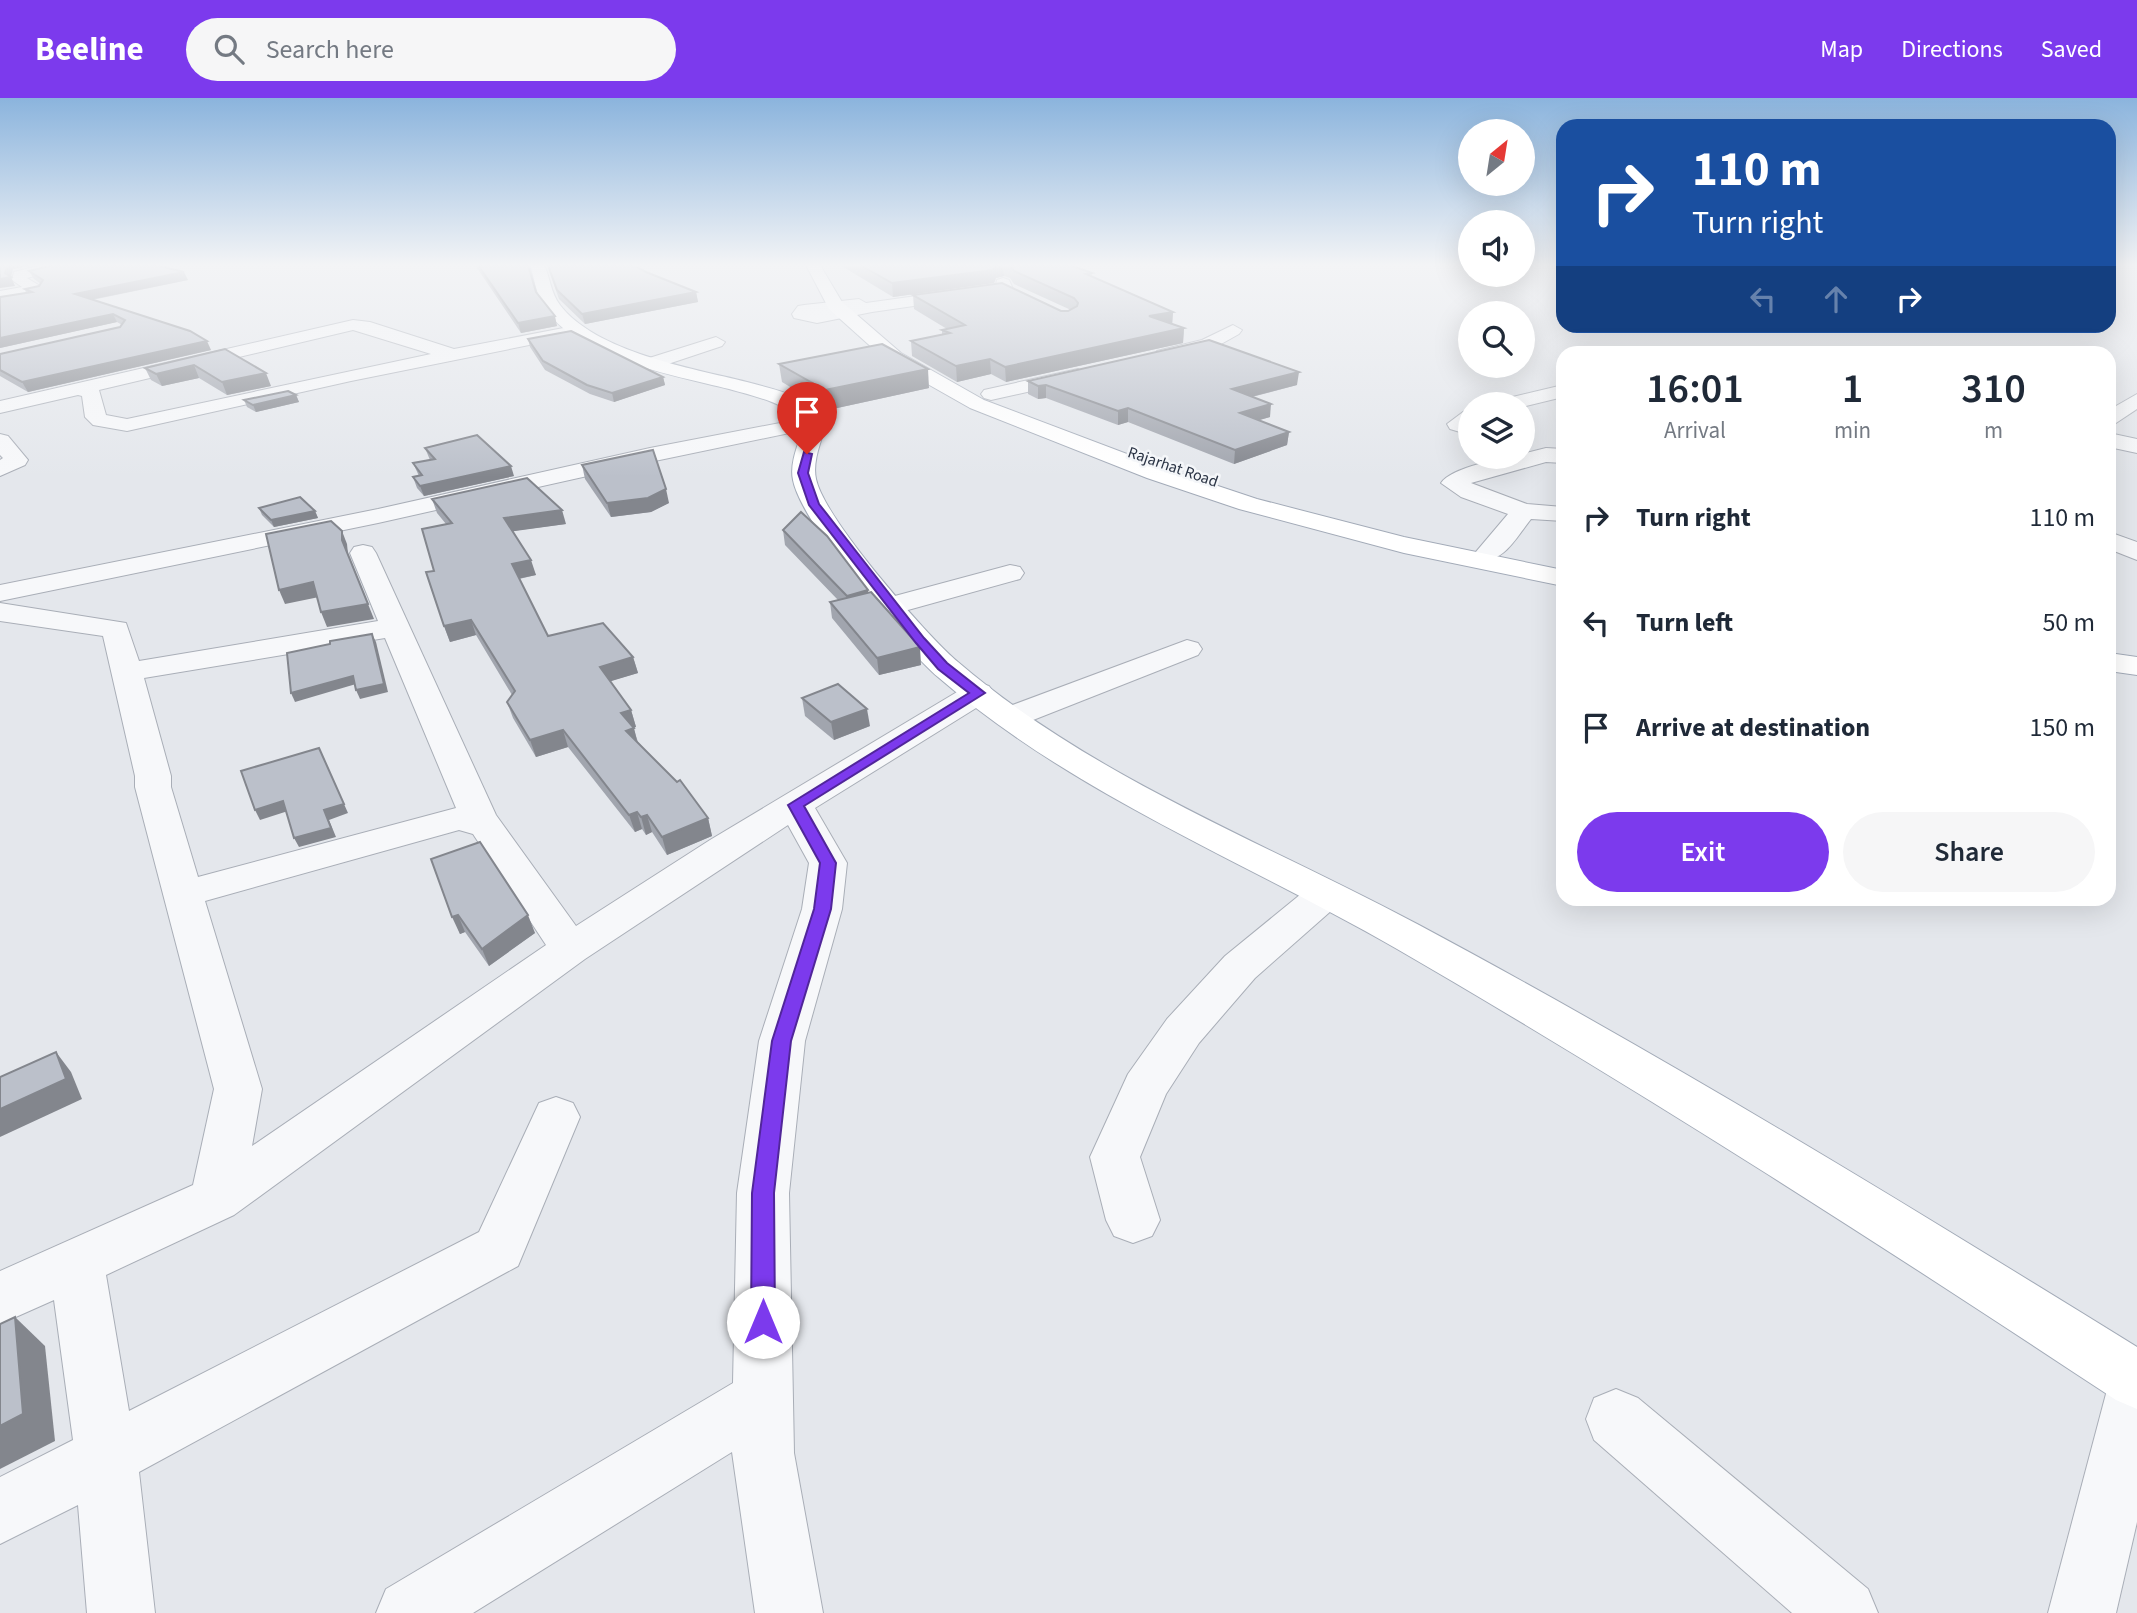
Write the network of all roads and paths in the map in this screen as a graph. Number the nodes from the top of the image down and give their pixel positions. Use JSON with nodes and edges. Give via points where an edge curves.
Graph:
{"nodes":[{"id":1,"x":311,"y":336,"type":"edge"},
{"id":2,"x":393,"y":336,"type":"edge"},
{"id":3,"x":550,"y":336,"type":"edge"},
{"id":4,"x":589,"y":336,"type":"edge"},
{"id":5,"x":877,"y":336,"type":"edge"},
{"id":6,"x":890,"y":336,"type":"edge"},
{"id":7,"x":1223,"y":336,"type":"edge"},
{"id":8,"x":716,"y":342,"type":"dead end"},
{"id":9,"x":452,"y":355,"type":"junction"},
{"id":10,"x":1150,"y":359,"type":"edge"},
{"id":11,"x":653,"y":363,"type":"junction"},
{"id":12,"x":1096,"y":371,"type":"edge"},
{"id":13,"x":80,"y":389,"type":"junction"},
{"id":14,"x":1556,"y":393,"type":"edge"},
{"id":15,"x":991,"y":394,"type":"junction"},
{"id":16,"x":1535,"y":398,"type":"edge"},
{"id":17,"x":2137,"y":400,"type":"edge"},
{"id":18,"x":0,"y":407,"type":"edge"},
{"id":19,"x":2116,"y":414,"type":"edge"},
{"id":20,"x":816,"y":422,"type":"junction"},
{"id":21,"x":0,"y":441,"type":"edge"},
{"id":22,"x":2116,"y":442,"type":"edge"},
{"id":23,"x":2137,"y":446,"type":"edge"},
{"id":24,"x":1535,"y":451,"type":"edge"},
{"id":25,"x":1555,"y":456,"type":"edge"},
{"id":26,"x":0,"y":469,"type":"edge"},
{"id":27,"x":1524,"y":511,"type":"junction"},
{"id":28,"x":1556,"y":513,"type":"edge"},
{"id":29,"x":363,"y":552,"type":"dead end"},
{"id":30,"x":1488,"y":553,"type":"junction"},
{"id":31,"x":1556,"y":565,"type":"edge"},
{"id":32,"x":1010,"y":573,"type":"dead end"},
{"id":33,"x":1556,"y":576,"type":"edge"},
{"id":34,"x":0,"y":593,"type":"edge"},
{"id":35,"x":891,"y":606,"type":"junction"},
{"id":36,"x":0,"y":612,"type":"edge"},
{"id":37,"x":396,"y":627,"type":"junction"},
{"id":38,"x":1187,"y":649,"type":"dead end"},
{"id":39,"x":2116,"y":650,"type":"edge"},
{"id":40,"x":2137,"y":652,"type":"edge"},
{"id":41,"x":2116,"y":663,"type":"edge"},
{"id":42,"x":2137,"y":666,"type":"edge"},
{"id":43,"x":127,"y":672,"type":"junction"},
{"id":44,"x":994,"y":705,"type":"junction"},
{"id":45,"x":795,"y":805,"type":"junction"},
{"id":46,"x":480,"y":821,"type":"junction"},
{"id":47,"x":183,"y":894,"type":"junction"},
{"id":48,"x":1326,"y":894,"type":"junction"},
{"id":49,"x":570,"y":949,"type":"junction"},
{"id":50,"x":556,"y":1117,"type":"dead end"},
{"id":51,"x":216,"y":1199,"type":"junction"},
{"id":52,"x":1133,"y":1220,"type":"dead end"},
{"id":53,"x":77,"y":1263,"type":"junction"},
{"id":54,"x":0,"y":1297,"type":"edge"},
{"id":55,"x":2137,"y":1380,"type":"edge"},
{"id":56,"x":2137,"y":1390,"type":"edge"},
{"id":57,"x":763,"y":1399,"type":"junction"},
{"id":58,"x":1616,"y":1419,"type":"dead end"},
{"id":59,"x":106,"y":1457,"type":"junction"},
{"id":60,"x":0,"y":1512,"type":"edge"},
{"id":61,"x":121,"y":1613,"type":"edge"},
{"id":62,"x":410,"y":1613,"type":"edge"},
{"id":63,"x":789,"y":1613,"type":"edge"},
{"id":64,"x":1844,"y":1613,"type":"edge"},
{"id":65,"x":2081,"y":1613,"type":"edge"}],
"edges":[{"from":1,"to":13,"type":"street"},
{"from":2,"to":9,"type":"street"},
{"from":3,"to":9,"type":"street"},
{"from":4,"to":11,"type":"main road"},
{"from":5,"to":33,"type":"main road","via":[[894,357],[977,404],[1174,479],[1357,533]]},
{"from":6,"to":15,"type":"main road","name":"Rajarhat Road"},
{"from":7,"to":10,"type":"street"},
{"from":8,"to":11,"type":"street"},
{"from":9,"to":13,"type":"street","via":[[127,425],[100,421],[91,393]]},
{"from":11,"to":20,"type":"main road","via":[[790,402],[804,408]]},
{"from":12,"to":15,"type":"street"},
{"from":13,"to":18,"type":"street"},
{"from":14,"to":16,"type":"street"},
{"from":15,"to":30,"type":"main road","name":"Rajarhat Road","via":[[1066,429],[1167,466],[1360,523]]},
{"from":17,"to":19,"type":"street"},
{"from":20,"to":34,"type":"street"},
{"from":20,"to":35,"type":"main road","via":[[803,473],[806,488]]},
{"from":21,"to":26,"type":"street","via":[[17,460]]},
{"from":22,"to":23,"type":"street"},
{"from":24,"to":25,"type":"street"},
{"from":25,"to":27,"type":"street","via":[[1468,475],[1453,483]]},
{"from":27,"to":28,"type":"street"},
{"from":27,"to":30,"type":"street"},
{"from":29,"to":37,"type":"street"},
{"from":30,"to":31,"type":"main road","name":"Rajarhat Road"},
{"from":32,"to":35,"type":"street"},
{"from":35,"to":44,"type":"main road","via":[[943,666]]},
{"from":36,"to":43,"type":"street","via":[[116,628]]},
{"from":37,"to":43,"type":"street"},
{"from":37,"to":46,"type":"street"},
{"from":38,"to":44,"type":"street"},
{"from":39,"to":40,"type":"main road"},
{"from":41,"to":42,"type":"main road"},
{"from":43,"to":47,"type":"street"},
{"from":44,"to":45,"type":"street"},
{"from":44,"to":48,"type":"main road","via":[[1065,753]]},
{"from":45,"to":49,"type":"street"},
{"from":45,"to":57,"type":"street","via":[[828,863],[822,909],[782,1041],[763,1193]]},
{"from":46,"to":47,"type":"street","via":[[458,819]]},
{"from":46,"to":49,"type":"street"},
{"from":47,"to":51,"type":"street","via":[[238,1089]]},
{"from":48,"to":52,"type":"street","via":[[1240,967],[1183,1031],[1145,1087],[1115,1157]]},
{"from":48,"to":55,"type":"main road","via":[[1639,1070]]},
{"from":49,"to":51,"type":"street"},
{"from":50,"to":59,"type":"street","via":[[499,1249]]},
{"from":51,"to":53,"type":"street"},
{"from":53,"to":54,"type":"street"},
{"from":53,"to":59,"type":"street"},
{"from":56,"to":65,"type":"street"},
{"from":57,"to":62,"type":"street"},
{"from":57,"to":63,"type":"street","via":[[763,1453]]},
{"from":58,"to":64,"type":"street"},
{"from":59,"to":60,"type":"street"},
{"from":59,"to":61,"type":"street"}]}
